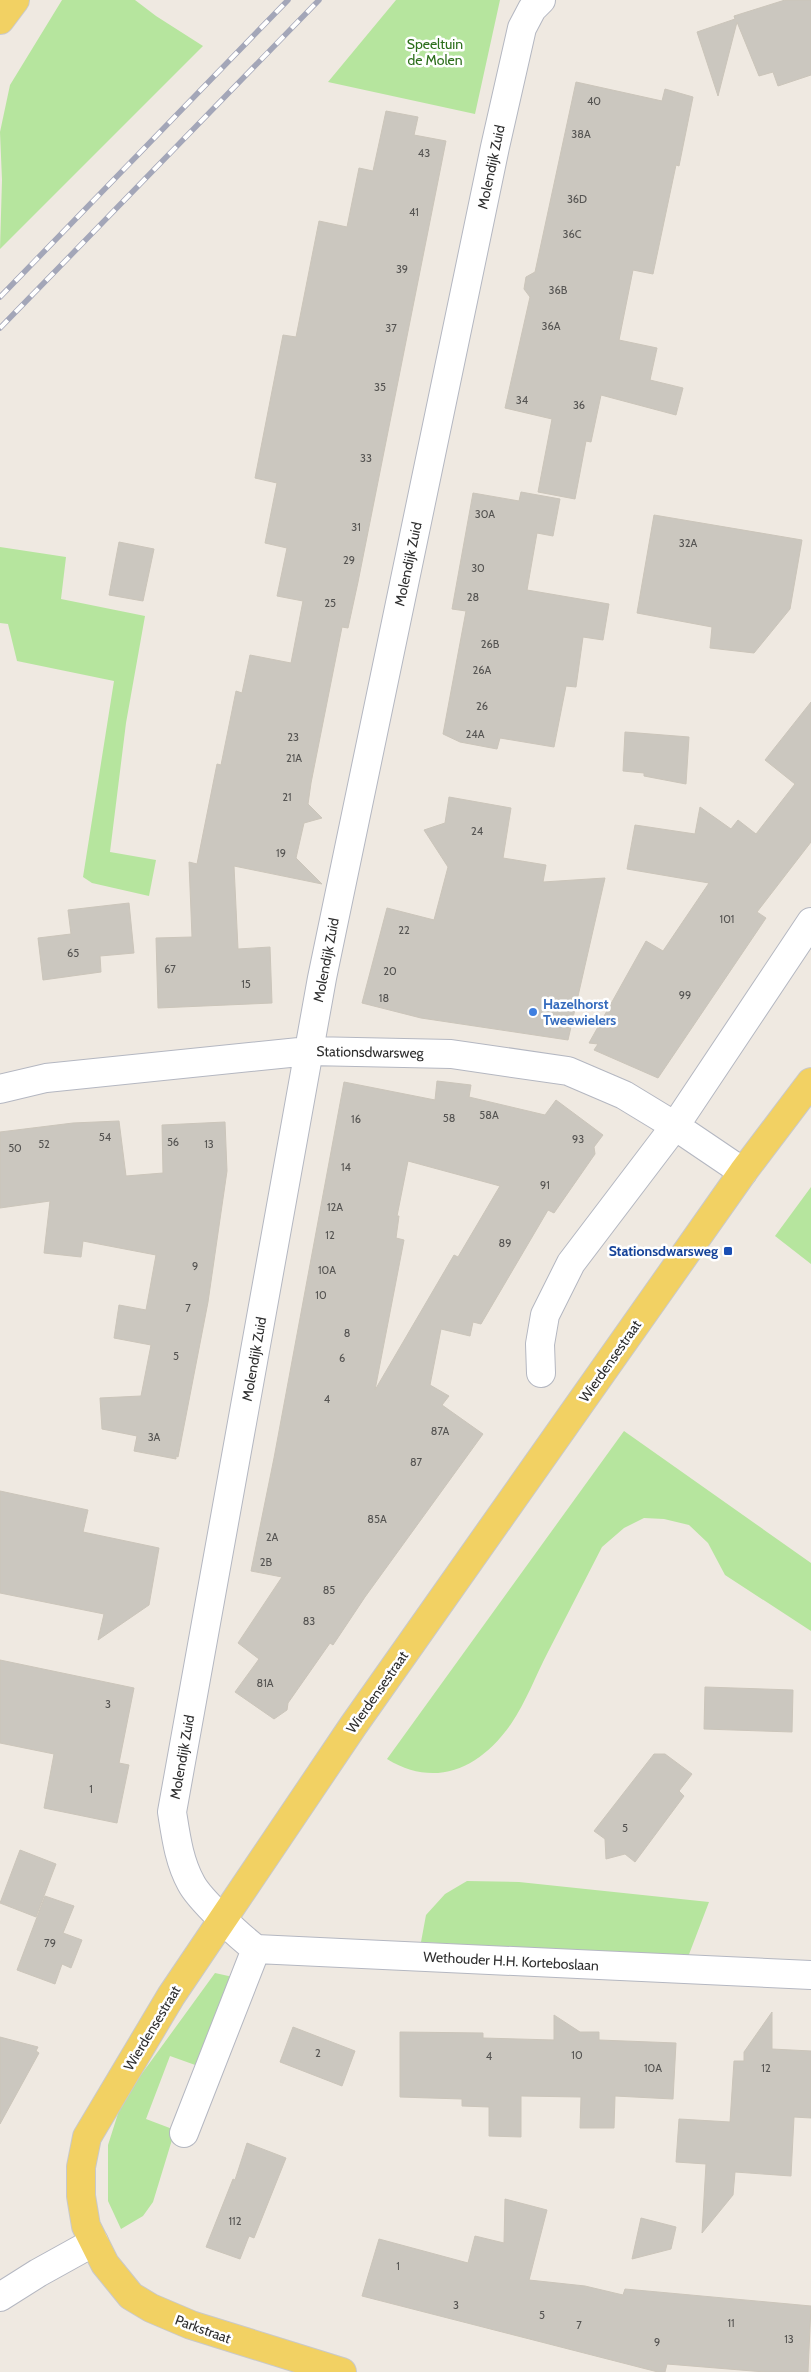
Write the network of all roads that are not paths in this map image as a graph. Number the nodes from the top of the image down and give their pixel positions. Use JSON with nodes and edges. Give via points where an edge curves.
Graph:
{"nodes":[{"id":1,"x":15,"y":0,"type":"edge"},
{"id":2,"x":541,"y":0,"type":"edge"},
{"id":3,"x":0,"y":20,"type":"edge"},
{"id":4,"x":811,"y":922,"type":"edge"},
{"id":5,"x":309,"y":1051,"type":"junction"},
{"id":6,"x":811,"y":1082,"type":"edge"},
{"id":7,"x":0,"y":1089,"type":"edge"},
{"id":8,"x":674,"y":1126,"type":"junction"},
{"id":9,"x":743,"y":1172,"type":"junction"},
{"id":10,"x":541,"y":1373,"type":"dead end"},
{"id":11,"x":222,"y":1918,"type":"junction"},
{"id":12,"x":256,"y":1949,"type":"junction"},
{"id":13,"x":811,"y":1975,"type":"edge"},
{"id":14,"x":184,"y":2133,"type":"dead end"},
{"id":15,"x":94,"y":2242,"type":"junction"},
{"id":16,"x":0,"y":2297,"type":"edge"},
{"id":17,"x":342,"y":2372,"type":"edge"}],
"edges":[{"from":1,"to":3,"type":"main road"},
{"from":2,"to":5,"type":"street","name":"Molendijk Zuid","via":[[522,28],[495,147]]},
{"from":4,"to":8,"type":"street"},
{"from":5,"to":7,"type":"street","name":"Stationsdwarsweg","via":[[46,1078]]},
{"from":5,"to":8,"type":"street","name":"Stationsdwarsweg","via":[[451,1054],[568,1071],[624,1095]]},
{"from":5,"to":11,"type":"street","name":"Molendijk Zuid","via":[[172,1812],[178,1852],[191,1885]]},
{"from":6,"to":9,"type":"main road","name":"Wierdensestraat"},
{"from":8,"to":9,"type":"street","name":"Stationsdwarsweg"},
{"from":8,"to":10,"type":"street","via":[[571,1263],[559,1285],[545,1315],[540,1344]]},
{"from":9,"to":11,"type":"main road","name":"Wierdensestraat","via":[[364,1709]]},
{"from":11,"to":12,"type":"street"},
{"from":11,"to":15,"type":"main road","name":"Wierdensestraat","via":[[87,2137],[80,2166],[81,2196],[86,2226]]},
{"from":12,"to":13,"type":"street","name":"Wethouder H.H. Korteboslaan"},
{"from":12,"to":14,"type":"street"},
{"from":15,"to":16,"type":"street"},
{"from":15,"to":17,"type":"main road","name":"Parkstraat","via":[[106,2264],[131,2296],[151,2308],[236,2341]]}]}
